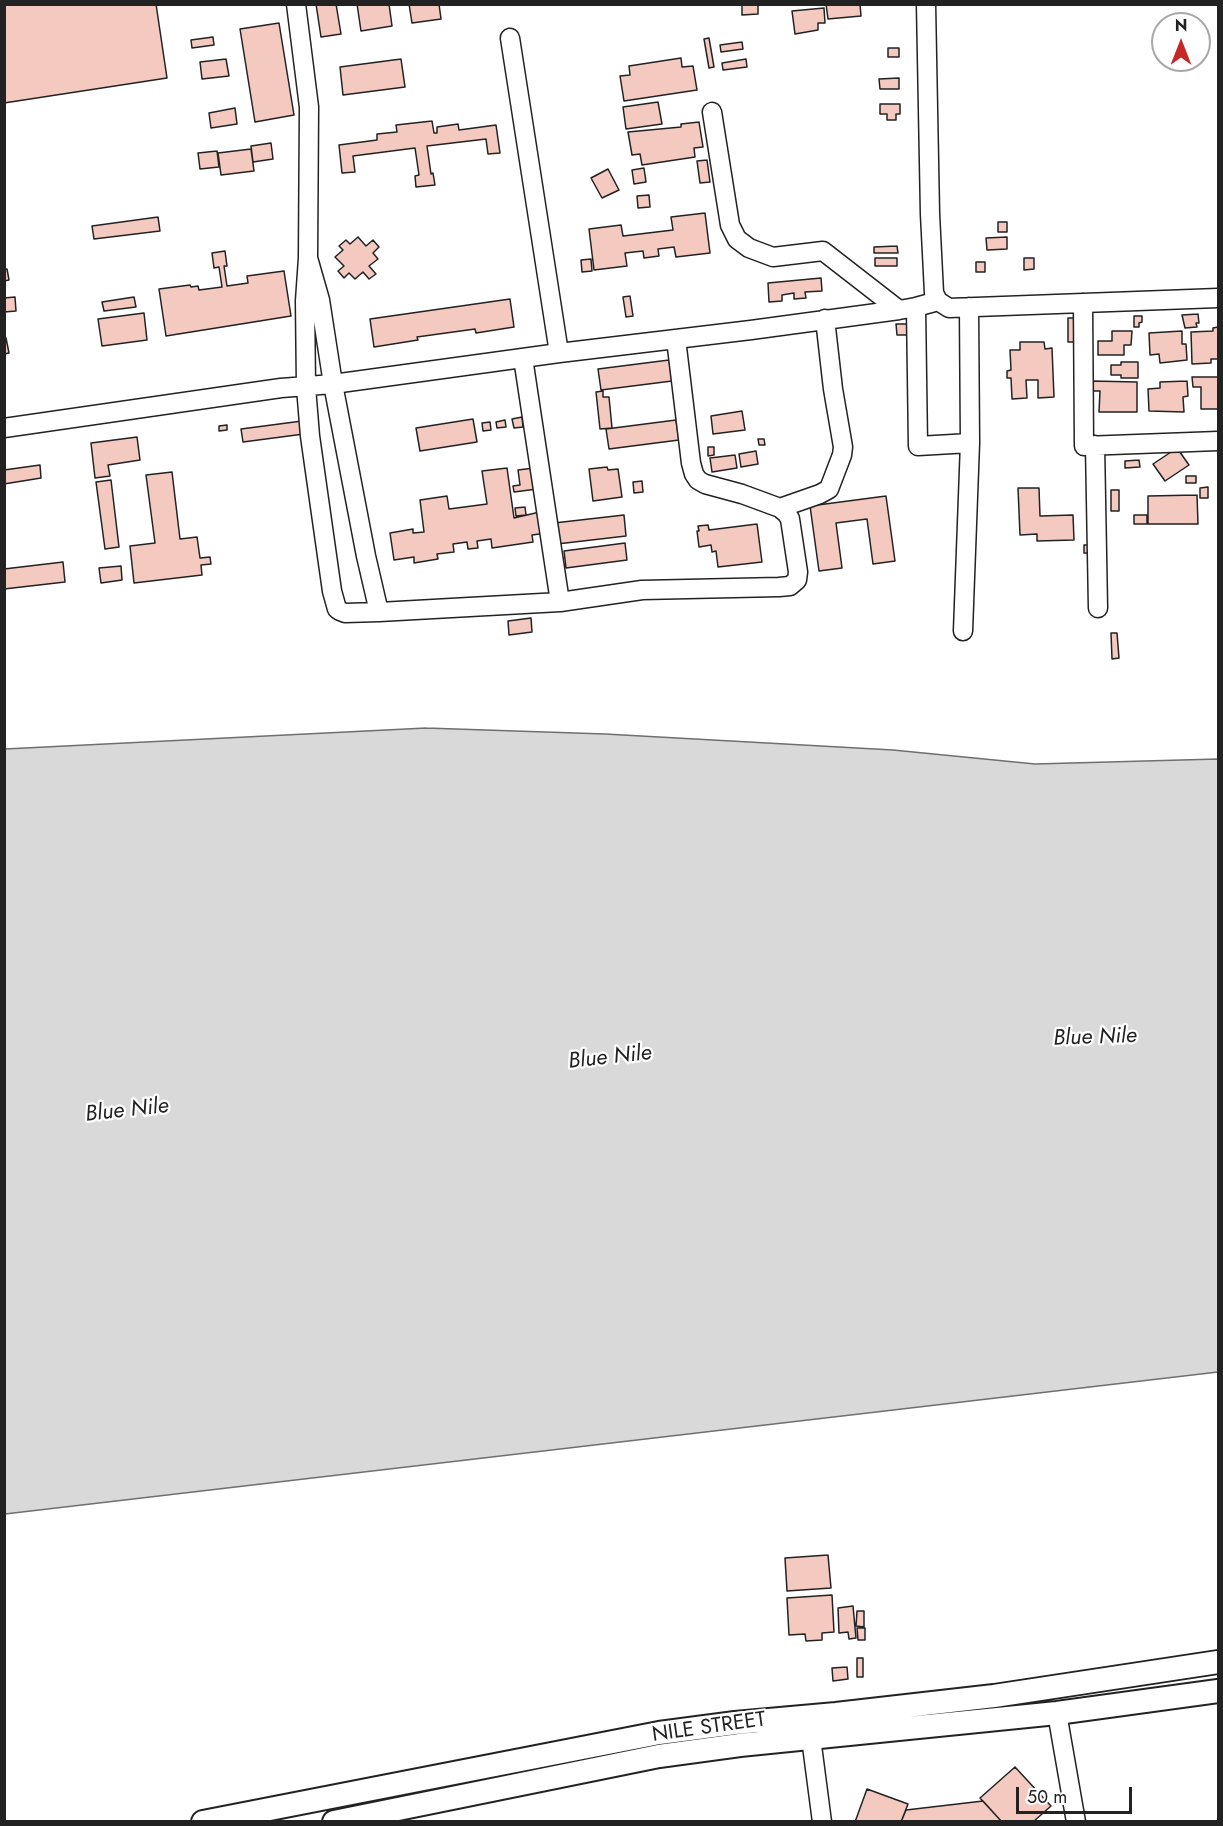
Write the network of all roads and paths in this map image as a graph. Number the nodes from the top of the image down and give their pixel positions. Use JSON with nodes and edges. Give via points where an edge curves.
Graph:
{"nodes":[{"id":1,"x":296,"y":4,"type":"edge"},
{"id":2,"x":926,"y":4,"type":"edge"},
{"id":3,"x":510,"y":38,"type":"dead end"},
{"id":4,"x":712,"y":112,"type":"dead end"},
{"id":5,"x":308,"y":258,"type":"junction"},
{"id":6,"x":1218,"y":298,"type":"edge"},
{"id":7,"x":938,"y":301,"type":"junction"},
{"id":8,"x":1083,"y":303,"type":"junction"},
{"id":9,"x":969,"y":308,"type":"junction"},
{"id":10,"x":908,"y":309,"type":"junction"},
{"id":11,"x":825,"y":319,"type":"junction"},
{"id":12,"x":676,"y":339,"type":"junction"},
{"id":13,"x":559,"y":353,"type":"junction"},
{"id":14,"x":523,"y":358,"type":"junction"},
{"id":15,"x":333,"y":384,"type":"junction"},
{"id":16,"x":306,"y":387,"type":"junction"},
{"id":17,"x":4,"y":428,"type":"edge"},
{"id":18,"x":1218,"y":441,"type":"edge"},
{"id":19,"x":970,"y":444,"type":"junction"},
{"id":20,"x":1095,"y":445,"type":"junction"},
{"id":21,"x":780,"y":508,"type":"junction"},
{"id":22,"x":560,"y":602,"type":"junction"},
{"id":23,"x":1098,"y":608,"type":"dead end"},
{"id":24,"x":379,"y":612,"type":"junction"},
{"id":25,"x":963,"y":631,"type":"dead end"},
{"id":26,"x":1218,"y":1662,"type":"edge"},
{"id":27,"x":1218,"y":1691,"type":"edge"},
{"id":28,"x":1057,"y":1713,"type":"junction"},
{"id":29,"x":811,"y":1738,"type":"junction"},
{"id":30,"x":421,"y":1813,"type":"edge"},
{"id":31,"x":203,"y":1821,"type":"edge"},
{"id":32,"x":334,"y":1821,"type":"edge"},
{"id":33,"x":822,"y":1821,"type":"edge"},
{"id":34,"x":1076,"y":1821,"type":"edge"}],
"edges":[{"from":1,"to":5,"type":"street","via":[[309,107]]},
{"from":2,"to":7,"type":"street","via":[[930,214],[934,293]]},
{"from":3,"to":13,"type":"street"},
{"from":4,"to":10,"type":"street","via":[[730,225],[737,239],[749,248],[773,256],[823,251]]},
{"from":5,"to":15,"type":"street","via":[[320,300]]},
{"from":5,"to":16,"type":"street"},
{"from":6,"to":8,"type":"street"},
{"from":7,"to":9,"type":"street","via":[[949,308]]},
{"from":7,"to":10,"type":"street"},
{"from":8,"to":9,"type":"street"},
{"from":8,"to":20,"type":"street","via":[[1083,446]]},
{"from":9,"to":19,"type":"street"},
{"from":10,"to":11,"type":"street"},
{"from":10,"to":19,"type":"street","via":[[918,446]]},
{"from":11,"to":12,"type":"street"},
{"from":11,"to":21,"type":"street","via":[[842,455],[829,489]]},
{"from":12,"to":13,"type":"street"},
{"from":12,"to":21,"type":"street","via":[[694,474],[705,484]]},
{"from":13,"to":14,"type":"street"},
{"from":14,"to":15,"type":"street"},
{"from":14,"to":22,"type":"street"},
{"from":15,"to":16,"type":"street"},
{"from":15,"to":24,"type":"street"},
{"from":16,"to":17,"type":"street"},
{"from":16,"to":24,"type":"street","via":[[337,609],[345,613]]},
{"from":18,"to":20,"type":"street"},
{"from":19,"to":25,"type":"street"},
{"from":20,"to":23,"type":"street"},
{"from":21,"to":22,"type":"street","via":[[790,519],[798,572],[797,580],[790,586],[642,590]]},
{"from":22,"to":24,"type":"street"},
{"from":26,"to":31,"type":"main road","name":"NILE STREET","via":[[994,1696],[659,1733]]},
{"from":27,"to":28,"type":"main road","name":"NILE STREET"},
{"from":28,"to":29,"type":"main road","name":"NILE STREET"},
{"from":28,"to":34,"type":"street"},
{"from":29,"to":30,"type":"main road","name":"NILE STREET","via":[[659,1756]]},
{"from":29,"to":33,"type":"street"},
{"from":30,"to":32,"type":"main road","name":"NILE STREET"}]}
